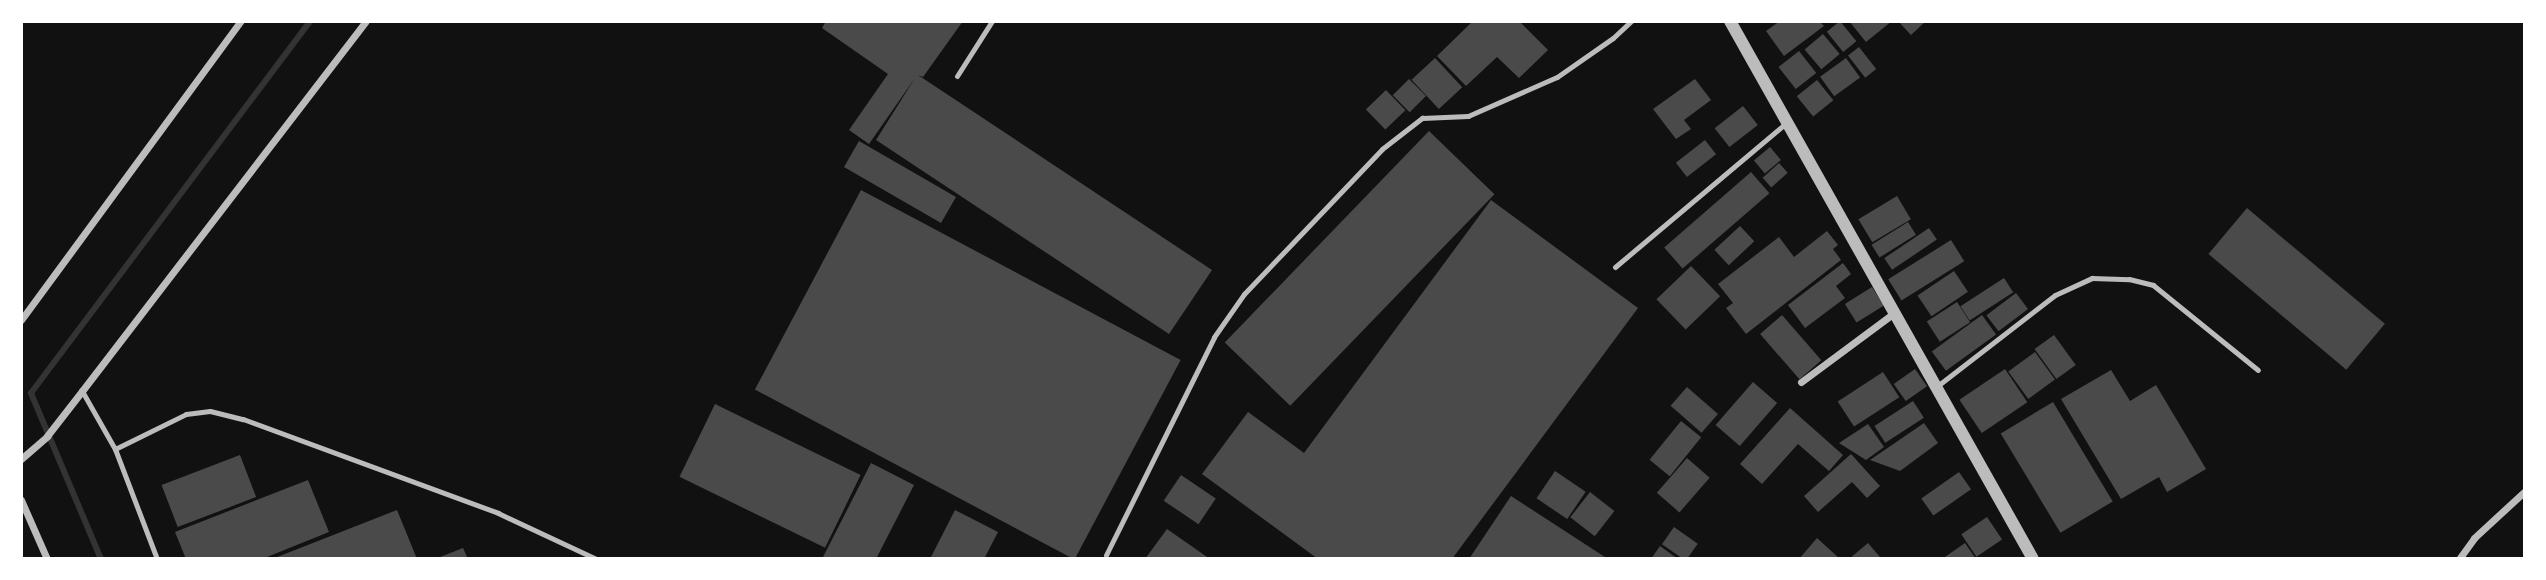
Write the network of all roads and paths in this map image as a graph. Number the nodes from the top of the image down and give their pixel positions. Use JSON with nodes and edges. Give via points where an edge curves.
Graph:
{"nodes":[{"id":1,"x":241,"y":21,"type":"edge"},
{"id":2,"x":366,"y":21,"type":"edge"},
{"id":3,"x":992,"y":21,"type":"edge"},
{"id":4,"x":1631,"y":21,"type":"edge"},
{"id":5,"x":1730,"y":21,"type":"edge"},
{"id":6,"x":957,"y":76,"type":"dead end"},
{"id":7,"x":1787,"y":122,"type":"junction"},
{"id":8,"x":1615,"y":267,"type":"dead end"},
{"id":9,"x":1894,"y":313,"type":"junction"},
{"id":10,"x":21,"y":320,"type":"edge"},
{"id":11,"x":2258,"y":370,"type":"dead end"},
{"id":12,"x":1801,"y":382,"type":"dead end"},
{"id":13,"x":1936,"y":387,"type":"junction"},
{"id":14,"x":82,"y":391,"type":"junction"},
{"id":15,"x":115,"y":449,"type":"junction"},
{"id":16,"x":21,"y":459,"type":"edge"},
{"id":17,"x":2525,"y":491,"type":"edge"},
{"id":18,"x":21,"y":500,"type":"edge"},
{"id":19,"x":1105,"y":555,"type":"dead end"},
{"id":20,"x":47,"y":559,"type":"edge"},
{"id":21,"x":157,"y":559,"type":"edge"},
{"id":22,"x":596,"y":559,"type":"edge"},
{"id":23,"x":2033,"y":559,"type":"edge"},
{"id":24,"x":2459,"y":559,"type":"edge"}],
"edges":[{"from":1,"to":10,"type":"street"},
{"from":2,"to":14,"type":"street"},
{"from":3,"to":6,"type":"lane"},
{"from":4,"to":19,"type":"lane","via":[[1557,76],[1468,116],[1422,118],[1382,149],[1244,294],[1221,326]]},
{"from":5,"to":7,"type":"street"},
{"from":7,"to":8,"type":"lane"},
{"from":7,"to":9,"type":"street"},
{"from":9,"to":12,"type":"street"},
{"from":9,"to":13,"type":"street"},
{"from":11,"to":13,"type":"lane","via":[[2153,285],[2110,277],[2092,278],[2055,295]]},
{"from":13,"to":23,"type":"street"},
{"from":14,"to":15,"type":"lane"},
{"from":14,"to":16,"type":"street","via":[[41,442]]},
{"from":15,"to":21,"type":"lane"},
{"from":15,"to":22,"type":"lane","via":[[186,414],[210,411],[498,513]]},
{"from":17,"to":24,"type":"street","via":[[2474,538]]},
{"from":18,"to":20,"type":"street"}]}
